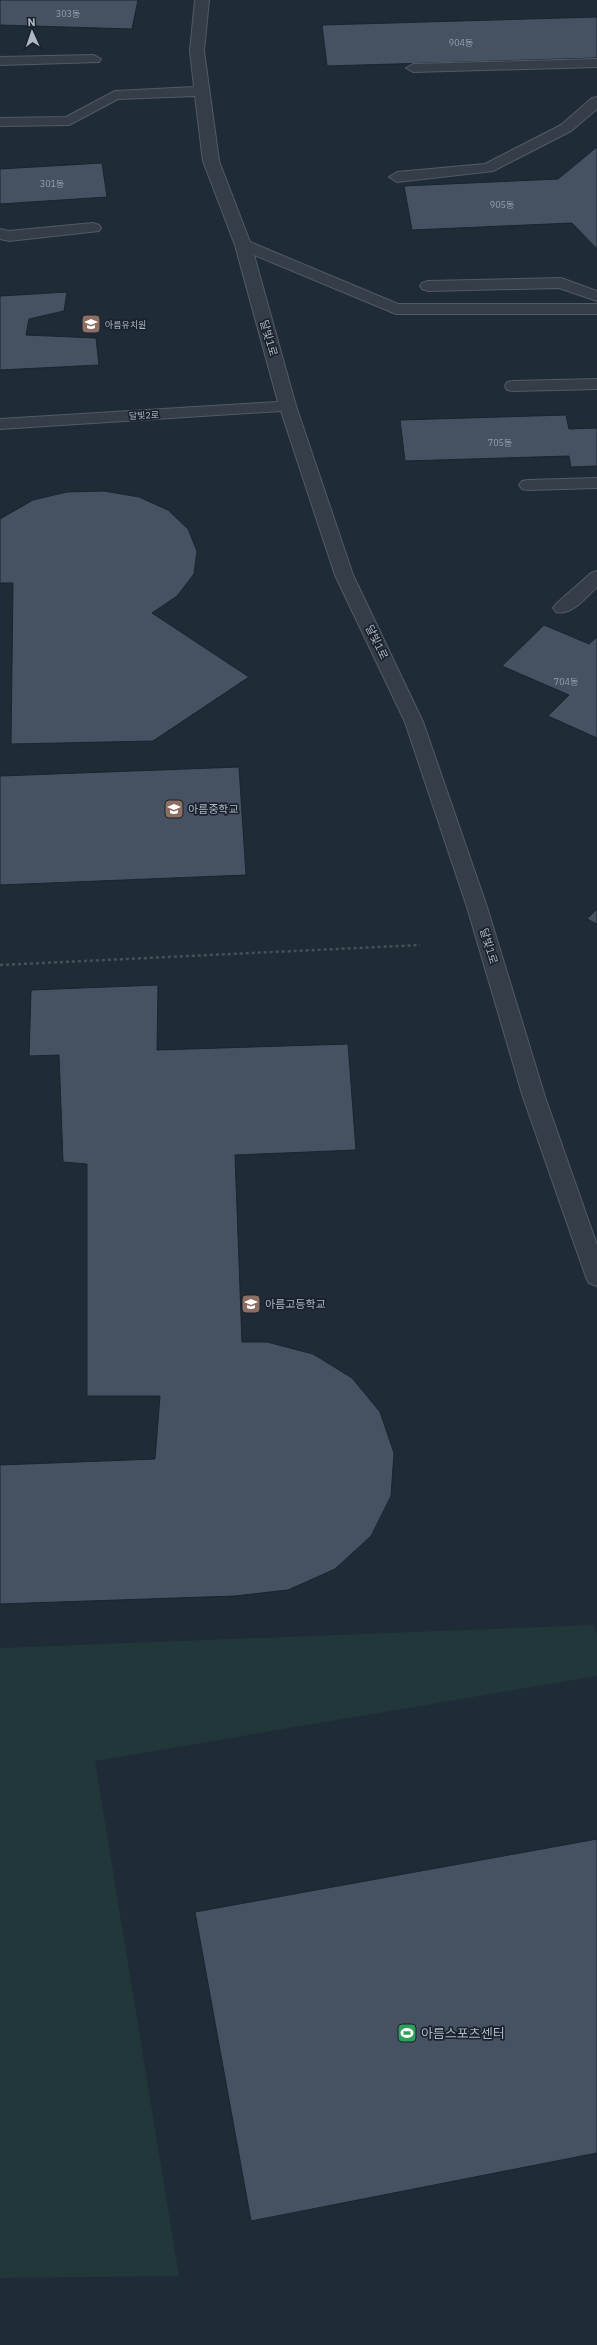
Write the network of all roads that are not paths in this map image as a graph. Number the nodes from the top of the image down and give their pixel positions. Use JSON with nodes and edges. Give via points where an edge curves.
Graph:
{"nodes":[{"id":1,"x":202,"y":0,"type":"edge"},
{"id":2,"x":94,"y":59,"type":"dead end"},
{"id":3,"x":0,"y":61,"type":"edge"},
{"id":4,"x":597,"y":63,"type":"edge"},
{"id":5,"x":413,"y":68,"type":"dead end"},
{"id":6,"x":202,"y":91,"type":"junction"},
{"id":7,"x":597,"y":102,"type":"edge"},
{"id":8,"x":0,"y":122,"type":"edge"},
{"id":9,"x":397,"y":177,"type":"dead end"},
{"id":10,"x":93,"y":228,"type":"dead end"},
{"id":11,"x":0,"y":234,"type":"edge"},
{"id":12,"x":243,"y":245,"type":"junction"},
{"id":13,"x":428,"y":286,"type":"dead end"},
{"id":14,"x":597,"y":296,"type":"edge"},
{"id":15,"x":597,"y":309,"type":"edge"},
{"id":16,"x":597,"y":384,"type":"edge"},
{"id":17,"x":513,"y":386,"type":"dead end"},
{"id":18,"x":288,"y":406,"type":"junction"},
{"id":19,"x":0,"y":424,"type":"edge"},
{"id":20,"x":597,"y":483,"type":"edge"},
{"id":21,"x":528,"y":485,"type":"dead end"},
{"id":22,"x":597,"y":577,"type":"edge"},
{"id":23,"x":562,"y":608,"type":"dead end"},
{"id":24,"x":597,"y":1277,"type":"edge"}],
"edges":[{"from":1,"to":6,"type":"street","name":"달빛1로","via":[[197,51]]},
{"from":2,"to":3,"type":"street"},
{"from":4,"to":5,"type":"street"},
{"from":6,"to":8,"type":"street","via":[[116,95],[69,121]]},
{"from":6,"to":12,"type":"street","name":"달빛1로","via":[[211,161]]},
{"from":7,"to":9,"type":"street","via":[[566,128],[488,168]]},
{"from":10,"to":11,"type":"street","via":[[9,236]]},
{"from":12,"to":15,"type":"street","via":[[396,309]]},
{"from":12,"to":18,"type":"street","name":"달빛1로"},
{"from":13,"to":14,"type":"street","via":[[561,283]]},
{"from":16,"to":17,"type":"street"},
{"from":18,"to":19,"type":"street","name":"달빛2로"},
{"from":18,"to":24,"type":"street","name":"달빛1로","via":[[344,575],[414,722],[435,780],[477,907],[534,1096]]},
{"from":20,"to":21,"type":"street"},
{"from":22,"to":23,"type":"street"}]}
